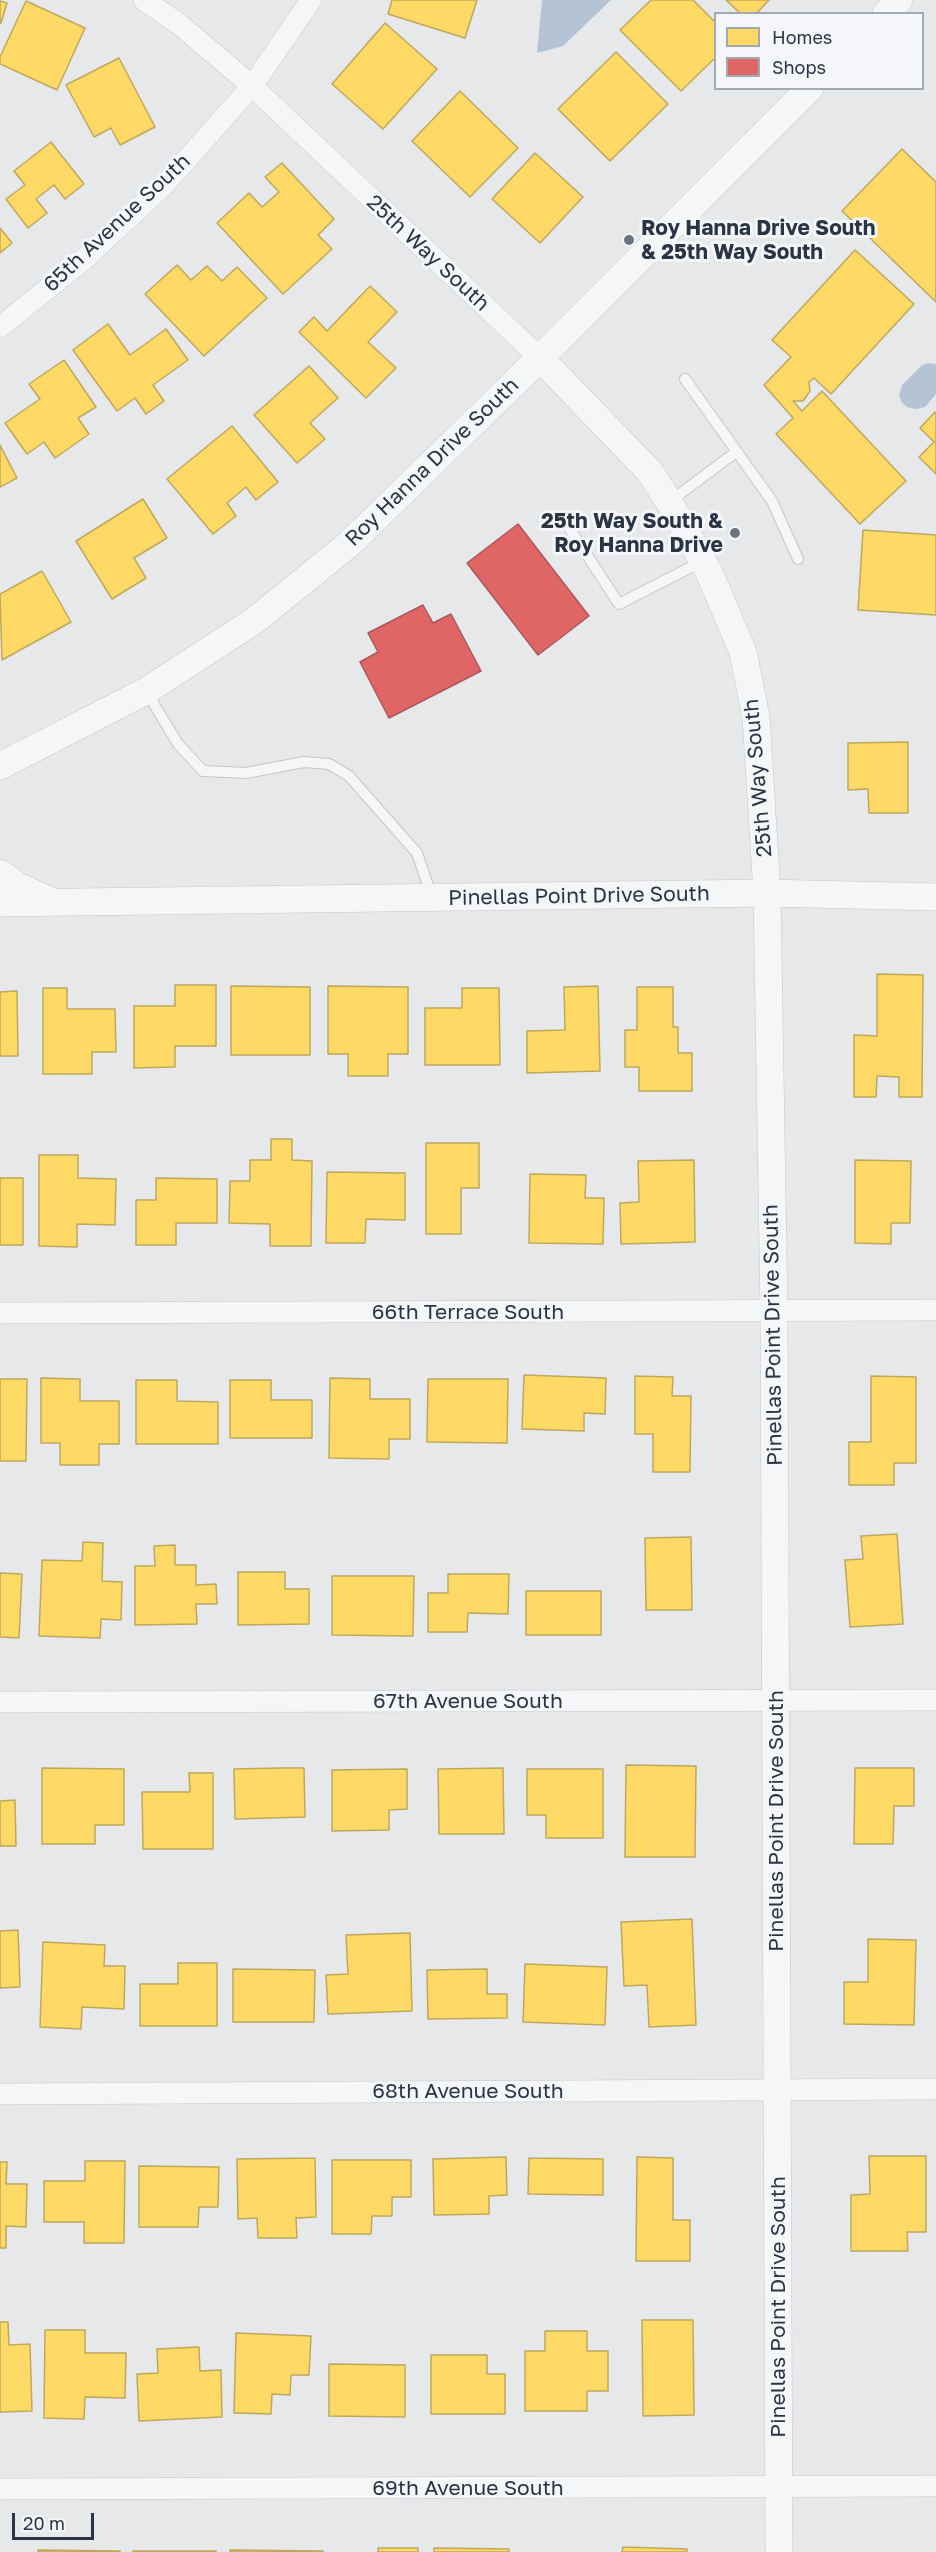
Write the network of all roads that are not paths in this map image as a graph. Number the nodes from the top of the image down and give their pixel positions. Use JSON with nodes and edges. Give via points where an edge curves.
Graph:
{"nodes":[{"id":1,"x":144,"y":0,"type":"edge"},
{"id":2,"x":311,"y":0,"type":"edge"},
{"id":3,"x":899,"y":0,"type":"edge"},
{"id":4,"x":888,"y":12,"type":"edge"},
{"id":5,"x":252,"y":86,"type":"junction"},
{"id":6,"x":808,"y":90,"type":"edge"},
{"id":7,"x":0,"y":327,"type":"edge"},
{"id":8,"x":540,"y":358,"type":"junction"},
{"id":9,"x":685,"y":380,"type":"dead end"},
{"id":10,"x":736,"y":452,"type":"junction"},
{"id":11,"x":669,"y":502,"type":"junction"},
{"id":12,"x":562,"y":517,"type":"dead end"},
{"id":13,"x":798,"y":559,"type":"dead end"},
{"id":14,"x":704,"y":561,"type":"junction"},
{"id":15,"x":146,"y":691,"type":"junction"},
{"id":16,"x":0,"y":766,"type":"edge"},
{"id":17,"x":0,"y":873,"type":"edge"},
{"id":18,"x":768,"y":893,"type":"junction"},
{"id":19,"x":936,"y":897,"type":"edge"},
{"id":20,"x":433,"y":898,"type":"junction"},
{"id":21,"x":0,"y":903,"type":"edge"},
{"id":22,"x":56,"y":903,"type":"junction"},
{"id":23,"x":936,"y":1310,"type":"edge"},
{"id":24,"x":774,"y":1311,"type":"junction"},
{"id":25,"x":0,"y":1313,"type":"edge"},
{"id":26,"x":936,"y":1700,"type":"edge"},
{"id":27,"x":776,"y":1701,"type":"junction"},
{"id":28,"x":0,"y":1702,"type":"edge"},
{"id":29,"x":776,"y":2090,"type":"junction"},
{"id":30,"x":936,"y":2090,"type":"edge"},
{"id":31,"x":0,"y":2094,"type":"edge"},
{"id":32,"x":936,"y":2486,"type":"edge"},
{"id":33,"x":779,"y":2487,"type":"junction"},
{"id":34,"x":0,"y":2489,"type":"edge"},
{"id":35,"x":779,"y":2552,"type":"edge"}],
"edges":[{"from":1,"to":5,"type":"street","name":"25th Way South"},
{"from":2,"to":5,"type":"street"},
{"from":3,"to":4,"type":"street"},
{"from":5,"to":7,"type":"street","name":"65th Avenue South","via":[[164,185],[83,260]]},
{"from":5,"to":8,"type":"street","name":"25th Way South"},
{"from":6,"to":8,"type":"street","name":"Roy Hanna Drive South"},
{"from":8,"to":11,"type":"street","name":"25th Way South","via":[[650,472]]},
{"from":8,"to":15,"type":"street","name":"Roy Hanna Drive South","via":[[349,544],[254,621]]},
{"from":9,"to":10,"type":"lane"},
{"from":10,"to":11,"type":"lane"},
{"from":10,"to":13,"type":"lane","via":[[772,501]]},
{"from":11,"to":14,"type":"street","name":"25th Way South"},
{"from":12,"to":14,"type":"lane","via":[[619,604]]},
{"from":14,"to":18,"type":"street","name":"25th Way South","via":[[743,652],[756,717]]},
{"from":15,"to":16,"type":"street","name":"Roy Hanna Drive South"},
{"from":15,"to":20,"type":"lane","via":[[178,744],[203,771],[246,773],[304,762],[329,764],[349,776],[417,853]]},
{"from":17,"to":22,"type":"street","name":"Pinellas Point Drive South"},
{"from":18,"to":19,"type":"street"},
{"from":18,"to":20,"type":"street","name":"Pinellas Point Drive South"},
{"from":18,"to":24,"type":"street","name":"Pinellas Point Drive South"},
{"from":20,"to":22,"type":"street","name":"Pinellas Point Drive South"},
{"from":21,"to":22,"type":"street"},
{"from":23,"to":24,"type":"street","name":"66th Terrace South"},
{"from":24,"to":25,"type":"street","name":"66th Terrace South"},
{"from":24,"to":27,"type":"street","name":"Pinellas Point Drive South"},
{"from":26,"to":27,"type":"street","name":"67th Avenue South"},
{"from":27,"to":28,"type":"street","name":"67th Avenue South"},
{"from":27,"to":29,"type":"street","name":"Pinellas Point Drive South"},
{"from":29,"to":30,"type":"street","name":"68th Avenue South"},
{"from":29,"to":31,"type":"street","name":"68th Avenue South"},
{"from":29,"to":33,"type":"street","name":"Pinellas Point Drive South"},
{"from":32,"to":33,"type":"street","name":"69th Avenue South"},
{"from":33,"to":34,"type":"street","name":"69th Avenue South"},
{"from":33,"to":35,"type":"street","name":"Pinellas Point Drive South"}]}
